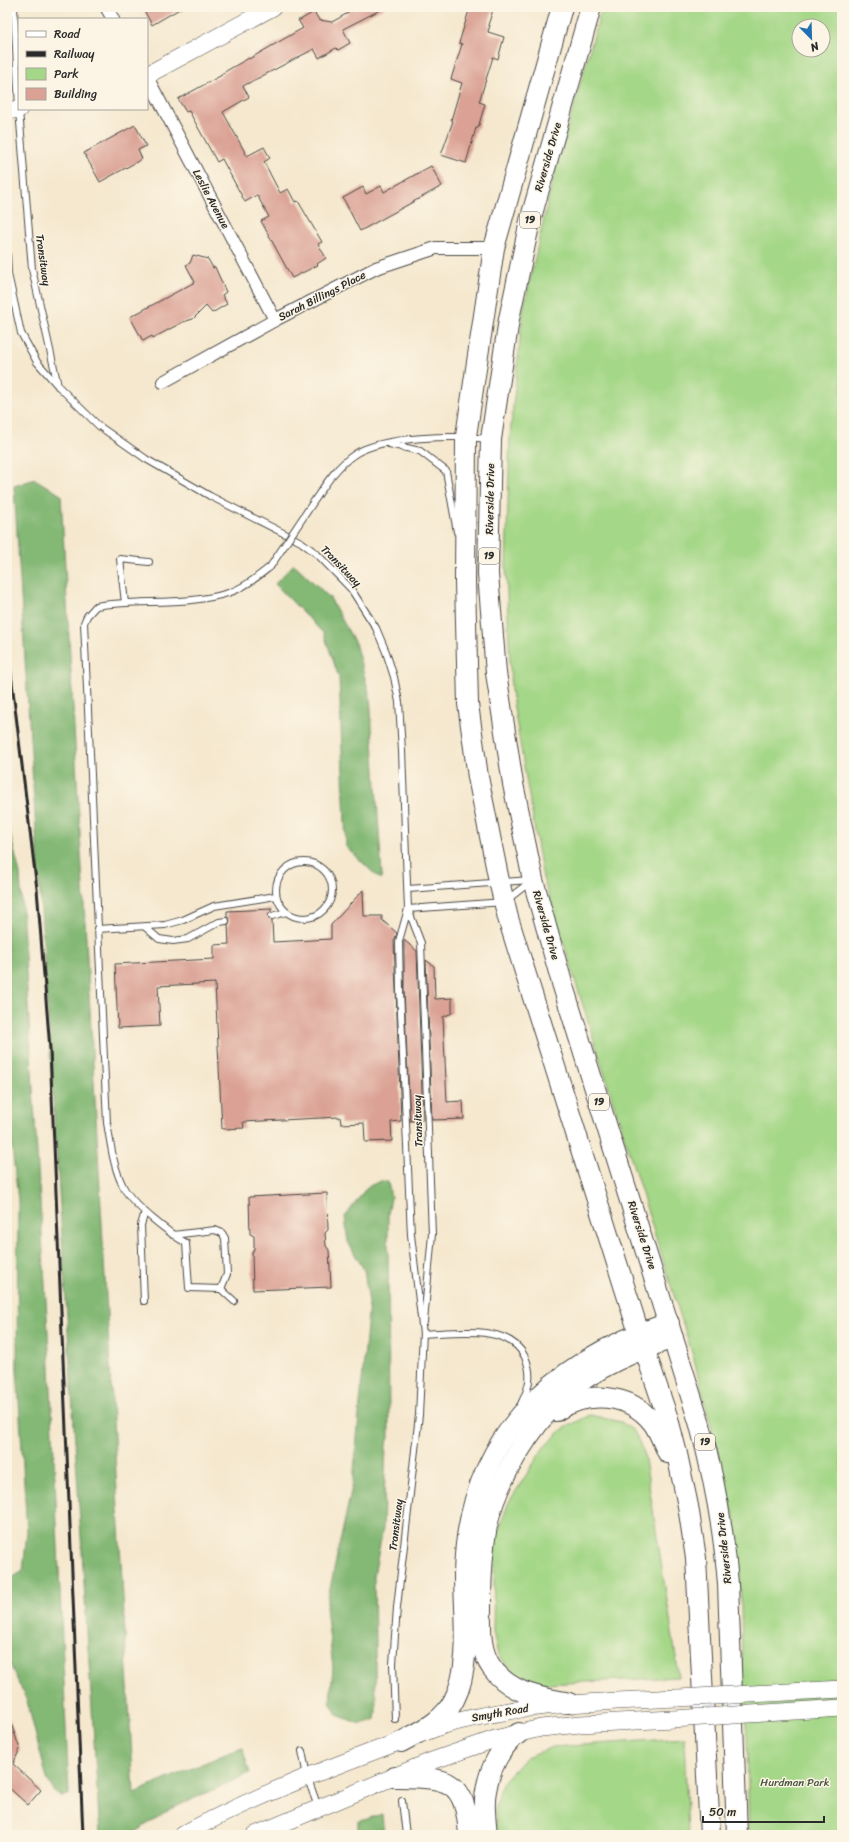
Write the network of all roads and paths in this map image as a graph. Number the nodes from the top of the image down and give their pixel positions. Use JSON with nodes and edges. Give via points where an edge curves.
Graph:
{"nodes":[{"id":1,"x":14,"y":7,"type":"edge"},
{"id":2,"x":106,"y":7,"type":"edge"},
{"id":3,"x":273,"y":7,"type":"edge"},
{"id":4,"x":562,"y":7,"type":"edge"},
{"id":5,"x":591,"y":7,"type":"edge"},
{"id":6,"x":112,"y":18,"type":"edge"},
{"id":7,"x":148,"y":75,"type":"edge"},
{"id":8,"x":148,"y":78,"type":"edge"},
{"id":9,"x":18,"y":89,"type":"edge"},
{"id":10,"x":18,"y":109,"type":"edge"},
{"id":11,"x":19,"y":110,"type":"edge"},
{"id":12,"x":7,"y":111,"type":"edge"},
{"id":13,"x":494,"y":248,"type":"junction"},
{"id":14,"x":7,"y":254,"type":"edge"},
{"id":15,"x":275,"y":320,"type":"junction"},
{"id":16,"x":163,"y":382,"type":"dead end"},
{"id":17,"x":59,"y":387,"type":"junction"},
{"id":18,"x":466,"y":436,"type":"junction"},
{"id":19,"x":491,"y":439,"type":"junction"},
{"id":20,"x":384,"y":442,"type":"junction"},
{"id":21,"x":149,"y":562,"type":"dead end"},
{"id":22,"x":465,"y":581,"type":"junction"},
{"id":23,"x":124,"y":603,"type":"junction"},
{"id":24,"x":533,"y":880,"type":"junction"},
{"id":25,"x":499,"y":881,"type":"junction"},
{"id":26,"x":408,"y":889,"type":"junction"},
{"id":27,"x":276,"y":896,"type":"junction"},
{"id":28,"x":504,"y":902,"type":"junction"},
{"id":29,"x":408,"y":909,"type":"junction"},
{"id":30,"x":286,"y":912,"type":"junction"},
{"id":31,"x":272,"y":916,"type":"dead end"},
{"id":32,"x":226,"y":921,"type":"dead end"},
{"id":33,"x":145,"y":927,"type":"junction"},
{"id":34,"x":97,"y":929,"type":"junction"},
{"id":35,"x":145,"y":1212,"type":"junction"},
{"id":36,"x":173,"y":1235,"type":"junction"},
{"id":37,"x":221,"y":1288,"type":"junction"},
{"id":38,"x":144,"y":1301,"type":"dead end"},
{"id":39,"x":234,"y":1302,"type":"dead end"},
{"id":40,"x":671,"y":1331,"type":"junction"},
{"id":41,"x":423,"y":1334,"type":"junction"},
{"id":42,"x":642,"y":1340,"type":"junction"},
{"id":43,"x":544,"y":1418,"type":"junction"},
{"id":44,"x":513,"y":1424,"type":"junction"},
{"id":45,"x":683,"y":1482,"type":"junction"},
{"id":46,"x":842,"y":1689,"type":"edge"},
{"id":47,"x":569,"y":1703,"type":"junction"},
{"id":48,"x":842,"y":1708,"type":"edge"},
{"id":49,"x":395,"y":1719,"type":"dead end"},
{"id":50,"x":519,"y":1733,"type":"junction"},
{"id":51,"x":400,"y":1742,"type":"junction"},
{"id":52,"x":302,"y":1751,"type":"dead end"},
{"id":53,"x":307,"y":1776,"type":"junction"},
{"id":54,"x":395,"y":1777,"type":"junction"},
{"id":55,"x":402,"y":1801,"type":"dead end"},
{"id":56,"x":319,"y":1808,"type":"junction"},
{"id":57,"x":182,"y":1835,"type":"edge"},
{"id":58,"x":255,"y":1835,"type":"edge"},
{"id":59,"x":406,"y":1835,"type":"edge"},
{"id":60,"x":469,"y":1835,"type":"edge"},
{"id":61,"x":487,"y":1835,"type":"edge"},
{"id":62,"x":710,"y":1835,"type":"edge"},
{"id":63,"x":737,"y":1835,"type":"edge"}],
"edges":[{"from":1,"to":9,"type":"lane","name":"Transitway"},
{"from":2,"to":6,"type":"street"},
{"from":3,"to":7,"type":"main road"},
{"from":4,"to":13,"type":"main road","number":"19"},
{"from":5,"to":19,"type":"main road","name":"Riverside Drive","number":"19","via":[[530,221],[509,319]]},
{"from":8,"to":15,"type":"street","name":"Leslie Avenue"},
{"from":10,"to":12,"type":"main road"},
{"from":11,"to":17,"type":"lane","name":"Transitway","via":[[32,269]]},
{"from":13,"to":15,"type":"street","name":"Sarah Billings Place","via":[[436,248],[376,268]]},
{"from":13,"to":18,"type":"main road","number":"19"},
{"from":14,"to":17,"type":"lane","name":"Transitway","via":[[8,274],[21,333],[37,362]]},
{"from":15,"to":16,"type":"street","name":"Sarah Billings Place"},
{"from":17,"to":26,"type":"lane","name":"Transitway","via":[[99,426],[146,459],[210,496],[300,542],[334,569],[351,588],[376,628],[394,677],[399,702]]},
{"from":18,"to":19,"type":"lane"},
{"from":18,"to":20,"type":"lane"},
{"from":18,"to":22,"type":"main road","number":"19"},
{"from":19,"to":24,"type":"main road","name":"Riverside Drive","number":"19","via":[[488,574],[496,673],[513,784]]},
{"from":20,"to":22,"type":"lane","via":[[420,451],[446,471]]},
{"from":20,"to":23,"type":"lane","bridge":true,"via":[[354,454],[331,475],[270,567],[242,587],[228,593],[194,599]]},
{"from":21,"to":23,"type":"lane","via":[[120,559]]},
{"from":22,"to":25,"type":"main road","number":"19","via":[[468,704],[478,777]]},
{"from":23,"to":34,"type":"lane","via":[[96,606],[84,623]]},
{"from":24,"to":25,"type":"lane"},
{"from":24,"to":28,"type":"lane"},
{"from":24,"to":40,"type":"main road","name":"Riverside Drive","number":"19","via":[[562,983]]},
{"from":25,"to":26,"type":"lane"},
{"from":25,"to":28,"type":"main road","number":"19"},
{"from":26,"to":29,"type":"lane","name":"Transitway"},
{"from":27,"to":30,"type":"lane"},
{"from":27,"to":30,"type":"lane","via":[[280,874],[298,862],[316,864],[329,877],[332,885],[331,895],[322,911],[304,918]]},
{"from":27,"to":33,"type":"lane","via":[[214,906],[184,920]]},
{"from":28,"to":29,"type":"lane"},
{"from":28,"to":42,"type":"main road","number":"19"},
{"from":29,"to":41,"type":"lane","name":"Transitway","via":[[399,941],[400,990],[410,1231]]},
{"from":29,"to":41,"type":"lane","name":"Transitway","via":[[421,943],[432,1224]]},
{"from":30,"to":31,"type":"lane"},
{"from":32,"to":33,"type":"lane","via":[[219,922],[188,939],[173,941],[159,939]]},
{"from":33,"to":34,"type":"lane"},
{"from":34,"to":35,"type":"lane","via":[[107,1122],[121,1183],[124,1190]]},
{"from":35,"to":36,"type":"lane"},
{"from":35,"to":38,"type":"lane","via":[[141,1225]]},
{"from":36,"to":37,"type":"lane","via":[[186,1243],[189,1288]]},
{"from":36,"to":37,"type":"lane","via":[[215,1230],[222,1233],[225,1238],[227,1274]]},
{"from":37,"to":39,"type":"lane"},
{"from":40,"to":42,"type":"main road"},
{"from":40,"to":63,"type":"main road","name":"Riverside Drive","number":"19","via":[[709,1458],[721,1516],[730,1632]]},
{"from":41,"to":44,"type":"lane","via":[[482,1333],[505,1338],[516,1344],[528,1365],[530,1376],[528,1388]]},
{"from":41,"to":49,"type":"lane","name":"Transitway","via":[[419,1415],[397,1608],[393,1664]]},
{"from":42,"to":43,"type":"main road","via":[[577,1384]]},
{"from":42,"to":44,"type":"main road","via":[[599,1352],[566,1374],[532,1403]]},
{"from":42,"to":45,"type":"main road","number":"19","via":[[668,1419]]},
{"from":43,"to":45,"type":"main road","via":[[566,1404],[579,1400],[608,1397],[622,1401],[645,1414],[654,1424]]},
{"from":43,"to":47,"type":"main road","via":[[515,1457],[488,1524],[483,1554],[482,1646],[492,1668],[505,1682],[524,1693]]},
{"from":44,"to":51,"type":"main road","via":[[490,1463],[476,1500],[467,1536],[464,1574],[464,1665],[459,1688],[451,1705],[438,1722]]},
{"from":45,"to":62,"type":"main road","number":"19","via":[[698,1585]]},
{"from":46,"to":47,"type":"main road","name":"Smyth Road","bridge":true},
{"from":47,"to":51,"type":"main road","name":"Smyth Road","via":[[491,1713],[444,1725]]},
{"from":48,"to":50,"type":"main road","name":"Smyth Road","bridge":true,"via":[[580,1724]]},
{"from":50,"to":54,"type":"main road","name":"Smyth Road","via":[[469,1747]]},
{"from":50,"to":61,"type":"main road","via":[[506,1744],[495,1762],[487,1783]]},
{"from":51,"to":53,"type":"main road","name":"Smyth Road"},
{"from":52,"to":53,"type":"lane"},
{"from":53,"to":56,"type":"lane"},
{"from":53,"to":57,"type":"main road","name":"Smyth Road","via":[[208,1820]]},
{"from":54,"to":56,"type":"main road","name":"Smyth Road"},
{"from":54,"to":60,"type":"main road","via":[[431,1779],[447,1783],[456,1789],[465,1804]]},
{"from":55,"to":59,"type":"lane"},
{"from":56,"to":58,"type":"main road","name":"Smyth Road"}]}
